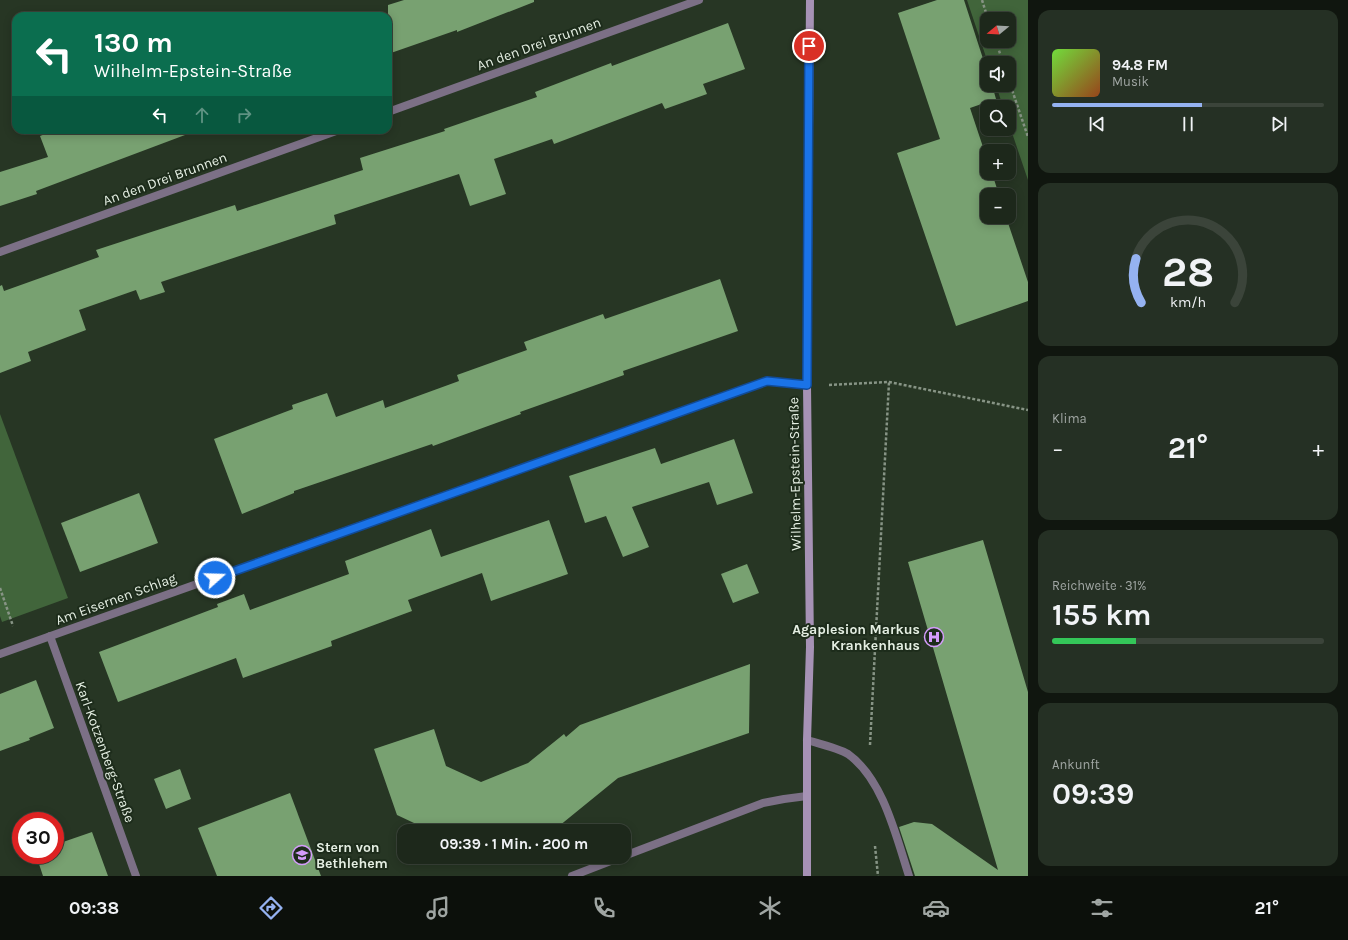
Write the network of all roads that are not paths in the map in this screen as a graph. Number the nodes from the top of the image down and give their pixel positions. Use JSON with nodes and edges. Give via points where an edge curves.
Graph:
{"nodes":[{"id":1,"x":698,"y":0,"type":"edge"},
{"id":2,"x":810,"y":0,"type":"edge"},
{"id":3,"x":392,"y":111,"type":"edge"},
{"id":4,"x":328,"y":134,"type":"edge"},
{"id":5,"x":0,"y":252,"type":"edge"},
{"id":6,"x":807,"y":385,"type":"junction"},
{"id":7,"x":50,"y":636,"type":"junction"},
{"id":8,"x":0,"y":654,"type":"edge"},
{"id":9,"x":807,"y":740,"type":"junction"},
{"id":10,"x":807,"y":796,"type":"junction"},
{"id":11,"x":631,"y":853,"type":"edge"},
{"id":12,"x":603,"y":864,"type":"edge"},
{"id":13,"x":136,"y":876,"type":"edge"},
{"id":14,"x":572,"y":876,"type":"edge"},
{"id":15,"x":807,"y":876,"type":"edge"},
{"id":16,"x":909,"y":876,"type":"edge"}],
"edges":[{"from":1,"to":3,"type":"street","name":"An den Drei Brunnen"},
{"from":2,"to":6,"type":"main road","name":"Wilhelm-Epstein-Straße"},
{"from":4,"to":5,"type":"street","name":"An den Drei Brunnen"},
{"from":6,"to":7,"type":"street","name":"Am Eisernen Schlag","via":[[767,381]]},
{"from":6,"to":9,"type":"main road","name":"Wilhelm-Epstein-Straße","via":[[810,648]]},
{"from":7,"to":8,"type":"street","name":"Am Eisernen Schlag"},
{"from":7,"to":13,"type":"street","name":"Karl-Kotzenberg-Straße"},
{"from":9,"to":10,"type":"main road","name":"Wilhelm-Epstein-Straße"},
{"from":9,"to":16,"type":"street","via":[[847,753],[869,774],[891,818]]},
{"from":10,"to":11,"type":"street","via":[[763,803]]},
{"from":10,"to":15,"type":"main road","name":"Wilhelm-Epstein-Straße"},
{"from":12,"to":14,"type":"street"}]}
